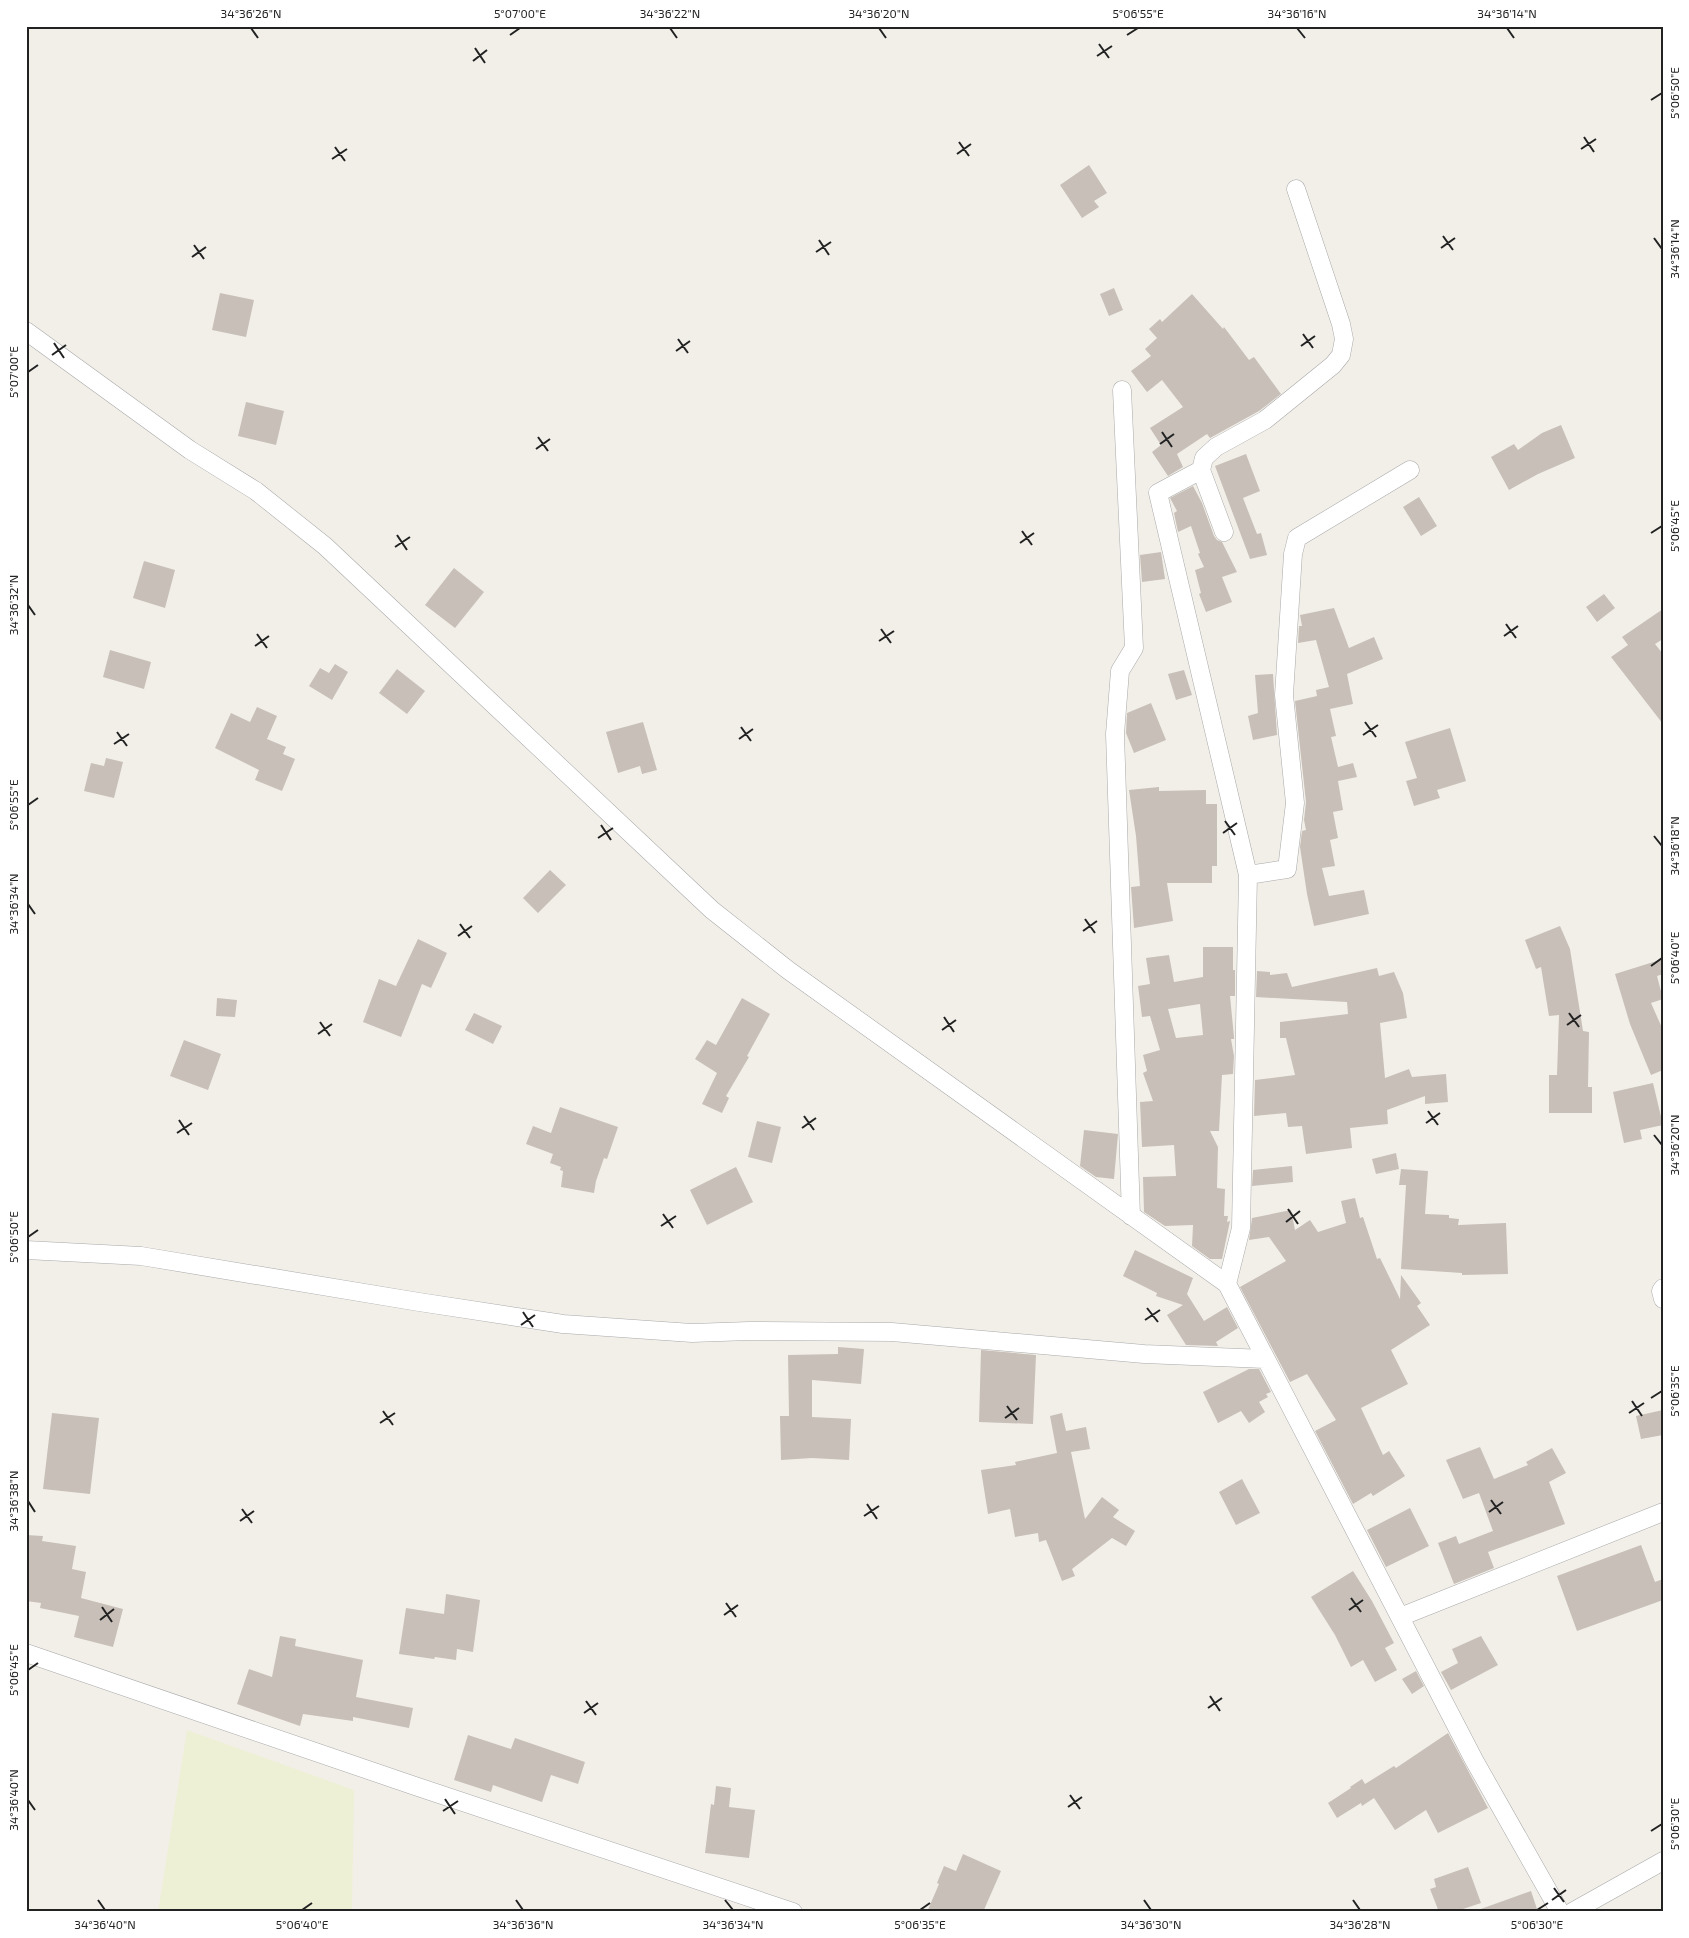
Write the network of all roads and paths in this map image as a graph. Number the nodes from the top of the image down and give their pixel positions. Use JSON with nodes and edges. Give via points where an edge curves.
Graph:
{"nodes":[{"id":1,"x":1296,"y":189,"type":"dead end"},
{"id":2,"x":26,"y":331,"type":"edge"},
{"id":3,"x":1122,"y":390,"type":"dead end"},
{"id":4,"x":1201,"y":470,"type":"junction"},
{"id":5,"x":1410,"y":470,"type":"dead end"},
{"id":6,"x":1224,"y":532,"type":"dead end"},
{"id":7,"x":1248,"y":875,"type":"junction"},
{"id":8,"x":1131,"y":1216,"type":"junction"},
{"id":9,"x":26,"y":1250,"type":"edge"},
{"id":10,"x":1227,"y":1284,"type":"junction"},
{"id":11,"x":1663,"y":1288,"type":"edge"},
{"id":12,"x":1663,"y":1299,"type":"edge"},
{"id":13,"x":1266,"y":1359,"type":"junction"},
{"id":14,"x":1663,"y":1512,"type":"edge"},
{"id":15,"x":1400,"y":1618,"type":"junction"},
{"id":16,"x":26,"y":1653,"type":"edge"},
{"id":17,"x":1663,"y":1861,"type":"edge"},
{"id":18,"x":793,"y":1912,"type":"edge"},
{"id":19,"x":1560,"y":1912,"type":"edge"},
{"id":20,"x":1572,"y":1912,"type":"edge"}],
"edges":[{"from":1,"to":4,"type":"street","via":[[1341,324],[1344,339],[1341,354],[1333,365],[1265,420],[1216,447],[1204,458]]},
{"from":2,"to":8,"type":"street","via":[[190,450],[256,491],[325,546],[712,910],[780,964]]},
{"from":3,"to":8,"type":"street","via":[[1134,648],[1120,671],[1115,734]]},
{"from":4,"to":6,"type":"street"},
{"from":4,"to":7,"type":"street","via":[[1158,492]]},
{"from":5,"to":7,"type":"street","via":[[1297,538],[1293,554],[1284,694],[1295,803],[1287,869]]},
{"from":7,"to":10,"type":"street","via":[[1241,1228]]},
{"from":8,"to":10,"type":"street"},
{"from":9,"to":13,"type":"street","via":[[141,1256],[563,1324],[692,1333],[892,1332],[1144,1354]]},
{"from":10,"to":13,"type":"street"},
{"from":11,"to":12,"type":"street"},
{"from":13,"to":15,"type":"street"},
{"from":14,"to":15,"type":"street"},
{"from":15,"to":19,"type":"street","via":[[1474,1760]]},
{"from":16,"to":18,"type":"street"},
{"from":17,"to":20,"type":"street"}]}
